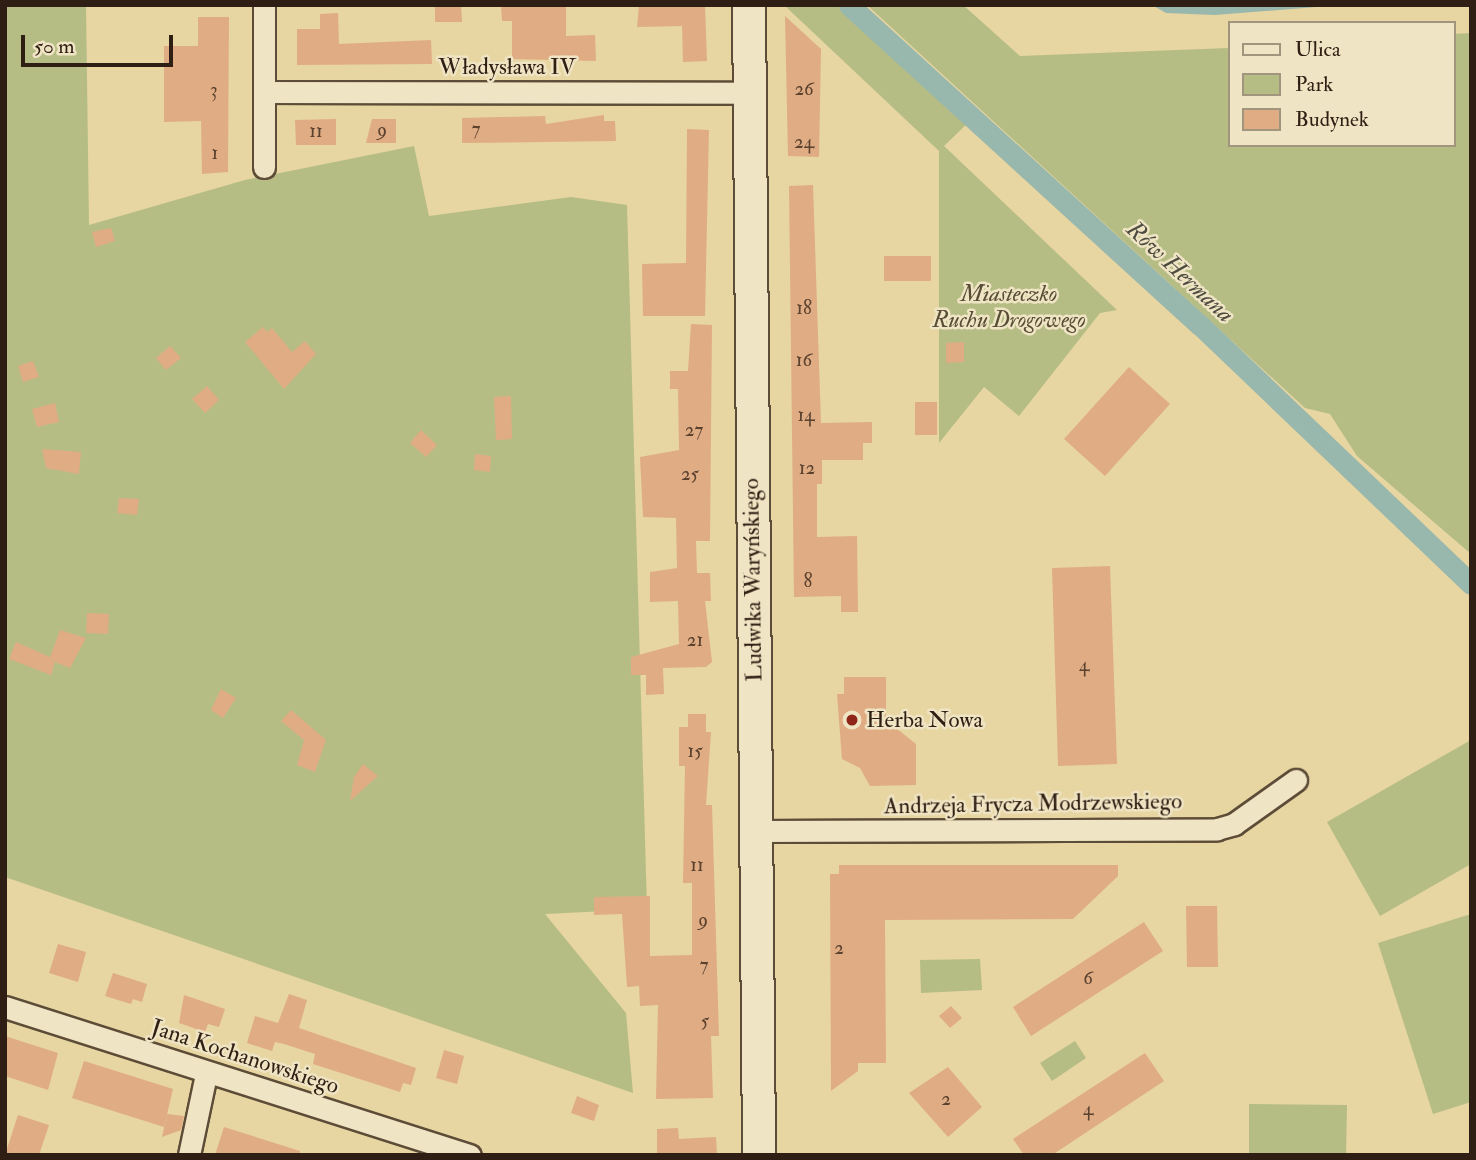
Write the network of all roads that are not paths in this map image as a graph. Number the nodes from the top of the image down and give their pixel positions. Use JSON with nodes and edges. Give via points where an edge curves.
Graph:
{"nodes":[{"id":1,"x":264,"y":5,"type":"edge"},
{"id":2,"x":749,"y":5,"type":"edge"},
{"id":3,"x":264,"y":92,"type":"junction"},
{"id":4,"x":749,"y":93,"type":"junction"},
{"id":5,"x":264,"y":167,"type":"dead end"},
{"id":6,"x":1296,"y":780,"type":"dead end"},
{"id":7,"x":756,"y":831,"type":"junction"},
{"id":8,"x":5,"y":1007,"type":"edge"},
{"id":9,"x":206,"y":1074,"type":"junction"},
{"id":10,"x":189,"y":1155,"type":"edge"},
{"id":11,"x":470,"y":1155,"type":"edge"},
{"id":12,"x":759,"y":1155,"type":"edge"}],
"edges":[{"from":1,"to":3,"type":"street"},
{"from":2,"to":4,"type":"street","name":"Ludwika Waryńskiego"},
{"from":3,"to":4,"type":"street","name":"Władysława IV"},
{"from":3,"to":5,"type":"street"},
{"from":4,"to":7,"type":"street","name":"Ludwika Waryńskiego"},
{"from":6,"to":7,"type":"street","name":"Andrzeja Frycza Modrzewskiego","via":[[1234,824],[1217,829]]},
{"from":7,"to":12,"type":"street","name":"Ludwika Waryńskiego"},
{"from":8,"to":9,"type":"street","name":"Jana Kochanowskiego"},
{"from":9,"to":10,"type":"street"},
{"from":9,"to":11,"type":"street","name":"Jana Kochanowskiego"}]}
